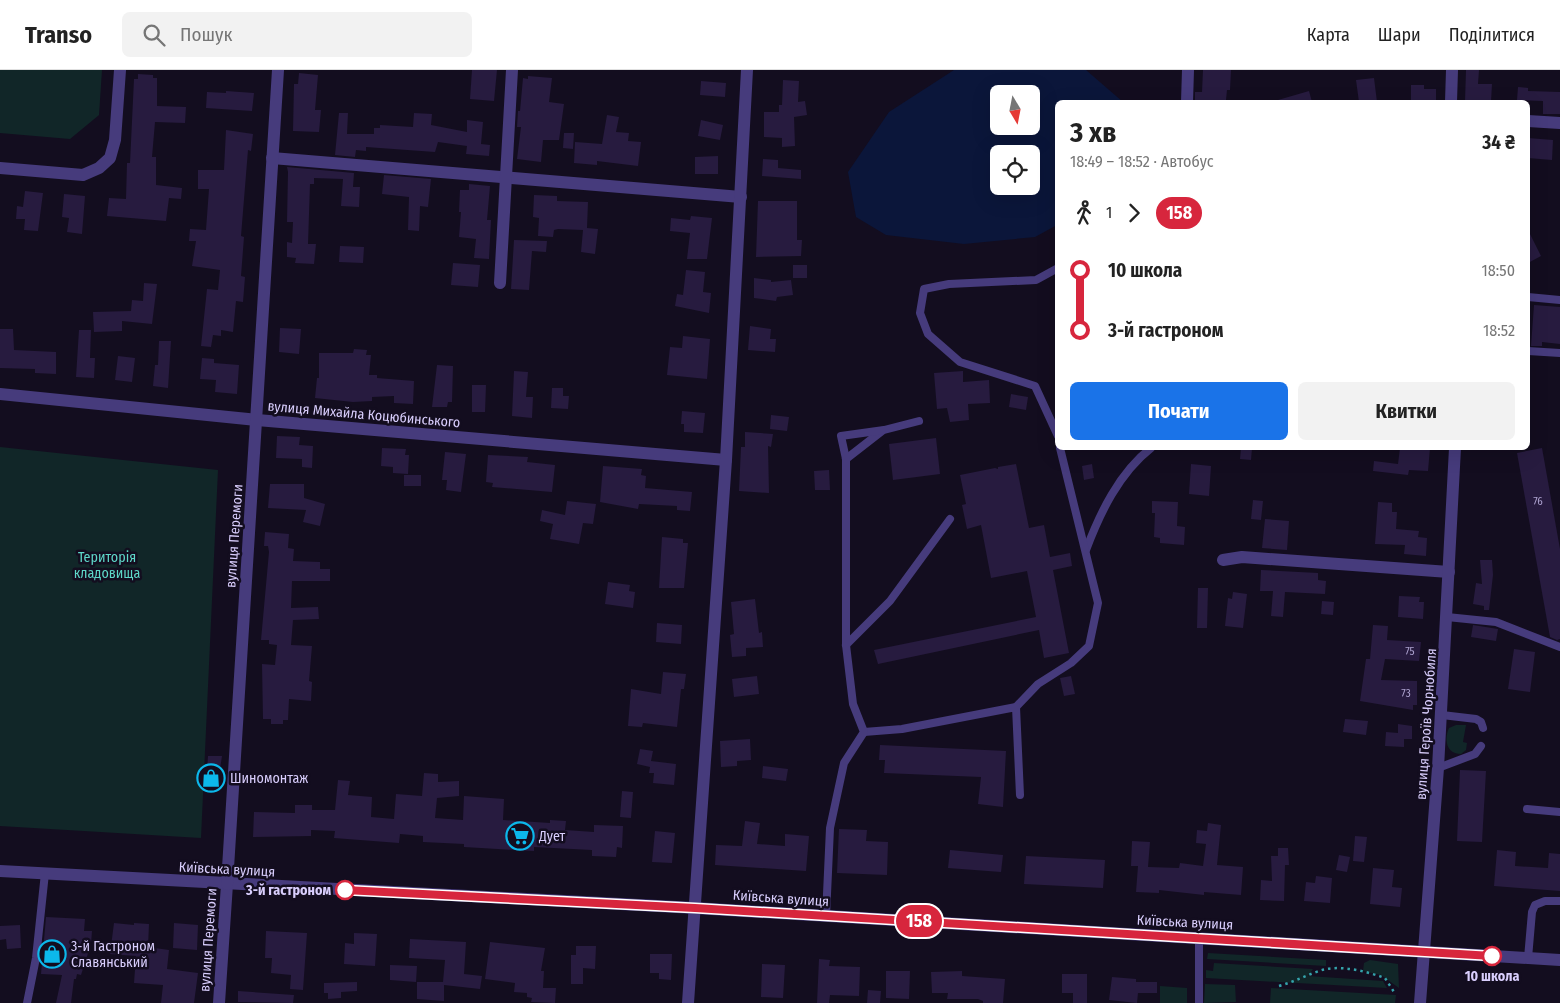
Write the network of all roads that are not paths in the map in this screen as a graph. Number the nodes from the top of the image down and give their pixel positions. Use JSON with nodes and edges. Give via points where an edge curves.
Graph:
{"nodes":[{"id":1,"x":120,"y":70,"type":"edge"},
{"id":2,"x":278,"y":70,"type":"edge"},
{"id":3,"x":512,"y":70,"type":"edge"},
{"id":4,"x":747,"y":70,"type":"edge"},
{"id":5,"x":1188,"y":70,"type":"edge"},
{"id":6,"x":1452,"y":70,"type":"edge"},
{"id":7,"x":1187,"y":100,"type":"edge"},
{"id":8,"x":1451,"y":100,"type":"edge"},
{"id":9,"x":1530,"y":121,"type":"edge"},
{"id":10,"x":1560,"y":123,"type":"edge"},
{"id":11,"x":272,"y":158,"type":"junction"},
{"id":12,"x":0,"y":168,"type":"edge"},
{"id":13,"x":506,"y":179,"type":"junction"},
{"id":14,"x":741,"y":197,"type":"junction"},
{"id":15,"x":1055,"y":270,"type":"edge"},
{"id":16,"x":500,"y":283,"type":"dead end"},
{"id":17,"x":1530,"y":297,"type":"edge"},
{"id":18,"x":1560,"y":300,"type":"edge"},
{"id":19,"x":1530,"y":351,"type":"edge"},
{"id":20,"x":1560,"y":353,"type":"edge"},
{"id":21,"x":0,"y":394,"type":"edge"},
{"id":22,"x":257,"y":420,"type":"junction"},
{"id":23,"x":919,"y":421,"type":"dead end"},
{"id":24,"x":1055,"y":429,"type":"edge"},
{"id":25,"x":884,"y":430,"type":"junction"},
{"id":26,"x":1060,"y":450,"type":"edge"},
{"id":27,"x":1148,"y":450,"type":"edge"},
{"id":28,"x":1455,"y":450,"type":"edge"},
{"id":29,"x":846,"y":459,"type":"junction"},
{"id":30,"x":726,"y":460,"type":"junction"},
{"id":31,"x":950,"y":519,"type":"dead end"},
{"id":32,"x":1085,"y":550,"type":"junction"},
{"id":33,"x":1224,"y":560,"type":"dead end"},
{"id":34,"x":1449,"y":572,"type":"junction"},
{"id":35,"x":1447,"y":618,"type":"junction"},
{"id":36,"x":846,"y":645,"type":"junction"},
{"id":37,"x":1560,"y":648,"type":"edge"},
{"id":38,"x":1016,"y":707,"type":"junction"},
{"id":39,"x":1442,"y":714,"type":"junction"},
{"id":40,"x":1483,"y":728,"type":"dead end"},
{"id":41,"x":864,"y":732,"type":"junction"},
{"id":42,"x":1481,"y":746,"type":"dead end"},
{"id":43,"x":1438,"y":768,"type":"junction"},
{"id":44,"x":1020,"y":795,"type":"dead end"},
{"id":45,"x":1527,"y":809,"type":"dead end"},
{"id":46,"x":1560,"y":812,"type":"edge"},
{"id":47,"x":0,"y":871,"type":"edge"},
{"id":48,"x":45,"y":873,"type":"junction"},
{"id":49,"x":226,"y":884,"type":"junction"},
{"id":50,"x":1560,"y":901,"type":"edge"},
{"id":51,"x":695,"y":908,"type":"junction"},
{"id":52,"x":826,"y":916,"type":"junction"},
{"id":53,"x":1199,"y":938,"type":"junction"},
{"id":54,"x":1424,"y":952,"type":"junction"},
{"id":55,"x":1528,"y":958,"type":"junction"},
{"id":56,"x":1560,"y":960,"type":"edge"},
{"id":57,"x":27,"y":1003,"type":"edge"},
{"id":58,"x":219,"y":1003,"type":"edge"},
{"id":59,"x":688,"y":1003,"type":"edge"},
{"id":60,"x":1199,"y":1003,"type":"edge"},
{"id":61,"x":1420,"y":1003,"type":"edge"}],
"edges":[{"from":1,"to":12,"type":"street","via":[[115,140],[110,158],[99,168],[83,175]]},
{"from":2,"to":11,"type":"street","name":"вулиця Перемоги"},
{"from":3,"to":13,"type":"street"},
{"from":4,"to":14,"type":"street"},
{"from":5,"to":7,"type":"street"},
{"from":6,"to":8,"type":"street"},
{"from":9,"to":10,"type":"street"},
{"from":11,"to":13,"type":"street"},
{"from":11,"to":22,"type":"street","name":"вулиця Перемоги"},
{"from":13,"to":14,"type":"street"},
{"from":13,"to":16,"type":"street"},
{"from":14,"to":30,"type":"street"},
{"from":15,"to":24,"type":"lane","via":[[1036,280],[949,284],[924,289],[920,313],[928,334],[960,362],[1035,386]]},
{"from":17,"to":18,"type":"lane"},
{"from":19,"to":20,"type":"lane"},
{"from":21,"to":22,"type":"street","name":"вулиця Михайла Коцюбинського"},
{"from":22,"to":30,"type":"street","name":"вулиця Михайла Коцюбинського"},
{"from":22,"to":49,"type":"street","name":"вулиця Перемоги"},
{"from":23,"to":25,"type":"lane"},
{"from":25,"to":29,"type":"lane"},
{"from":25,"to":29,"type":"lane","via":[[841,436]]},
{"from":26,"to":32,"type":"lane"},
{"from":27,"to":32,"type":"lane","via":[[1140,456],[1109,498]]},
{"from":28,"to":34,"type":"street","name":"вулиця Героїв Чорнобиля"},
{"from":29,"to":36,"type":"lane"},
{"from":30,"to":51,"type":"street"},
{"from":31,"to":36,"type":"lane","via":[[890,601]]},
{"from":32,"to":38,"type":"lane","via":[[1098,603],[1089,646],[1038,684]]},
{"from":33,"to":34,"type":"street","via":[[1242,557]]},
{"from":34,"to":35,"type":"street","name":"вулиця Героїв Чорнобиля"},
{"from":35,"to":37,"type":"lane","via":[[1496,622]]},
{"from":35,"to":39,"type":"street","name":"вулиця Героїв Чорнобиля"},
{"from":36,"to":41,"type":"lane","via":[[853,704]]},
{"from":38,"to":41,"type":"lane","via":[[902,730]]},
{"from":38,"to":44,"type":"lane"},
{"from":39,"to":40,"type":"lane","via":[[1476,719]]},
{"from":39,"to":43,"type":"street","name":"вулиця Героїв Чорнобиля"},
{"from":41,"to":52,"type":"lane","via":[[844,764],[832,819]]},
{"from":42,"to":43,"type":"lane","via":[[1475,754]]},
{"from":43,"to":54,"type":"street","name":"вулиця Героїв Чорнобиля"},
{"from":45,"to":46,"type":"lane"},
{"from":47,"to":48,"type":"street","name":"Київська вулиця"},
{"from":48,"to":49,"type":"street","name":"Київська вулиця"},
{"from":48,"to":57,"type":"lane","via":[[36,958]]},
{"from":49,"to":51,"type":"street","name":"Київська вулиця"},
{"from":49,"to":58,"type":"street","name":"вулиця Перемоги"},
{"from":50,"to":55,"type":"lane","via":[[1535,905]]},
{"from":51,"to":52,"type":"street","name":"Київська вулиця"},
{"from":51,"to":59,"type":"street"},
{"from":52,"to":53,"type":"street","name":"Київська вулиця"},
{"from":53,"to":54,"type":"street","name":"Київська вулиця"},
{"from":53,"to":60,"type":"lane"},
{"from":54,"to":55,"type":"street","name":"Київська вулиця"},
{"from":54,"to":61,"type":"street","name":"вулиця Героїв Чорнобиля"},
{"from":55,"to":56,"type":"street","name":"Київська вулиця"}]}
